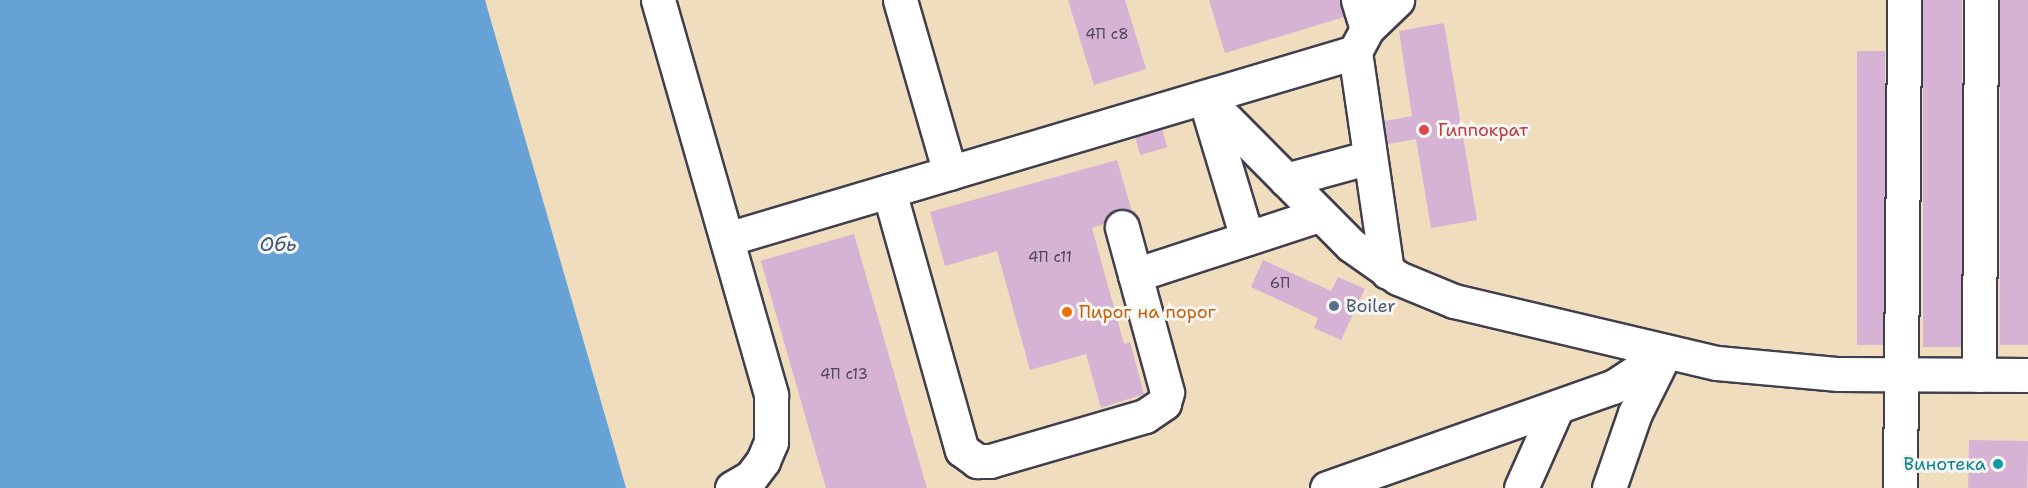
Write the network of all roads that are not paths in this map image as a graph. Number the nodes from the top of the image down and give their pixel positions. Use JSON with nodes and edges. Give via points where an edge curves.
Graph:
{"nodes":[{"id":1,"x":658,"y":0,"type":"edge"},
{"id":2,"x":900,"y":0,"type":"edge"},
{"id":3,"x":1397,"y":0,"type":"edge"},
{"id":4,"x":1904,"y":0,"type":"edge"},
{"id":5,"x":1981,"y":0,"type":"edge"},
{"id":6,"x":1360,"y":27,"type":"edge"},
{"id":7,"x":1205,"y":98,"type":"junction"},
{"id":8,"x":1370,"y":157,"type":"junction"},
{"id":9,"x":950,"y":173,"type":"junction"},
{"id":10,"x":1286,"y":180,"type":"junction"},
{"id":11,"x":889,"y":191,"type":"junction"},
{"id":12,"x":1319,"y":215,"type":"junction"},
{"id":13,"x":1122,"y":227,"type":"dead end"},
{"id":14,"x":1247,"y":238,"type":"junction"},
{"id":15,"x":727,"y":239,"type":"junction"},
{"id":16,"x":1387,"y":272,"type":"junction"},
{"id":17,"x":1135,"y":275,"type":"junction"},
{"id":18,"x":1666,"y":352,"type":"junction"},
{"id":19,"x":1901,"y":374,"type":"junction"},
{"id":20,"x":1979,"y":375,"type":"junction"},
{"id":21,"x":2028,"y":375,"type":"edge"},
{"id":22,"x":1557,"y":407,"type":"junction"},
{"id":23,"x":732,"y":488,"type":"edge"},
{"id":24,"x":1327,"y":488,"type":"edge"},
{"id":25,"x":1521,"y":488,"type":"edge"},
{"id":26,"x":1609,"y":488,"type":"edge"},
{"id":27,"x":1900,"y":488,"type":"edge"}],
"edges":[{"from":1,"to":15,"type":"lane"},
{"from":2,"to":9,"type":"lane"},
{"from":3,"to":6,"type":"lane"},
{"from":4,"to":19,"type":"lane"},
{"from":5,"to":20,"type":"lane"},
{"from":6,"to":7,"type":"lane"},
{"from":6,"to":8,"type":"lane"},
{"from":7,"to":9,"type":"lane"},
{"from":7,"to":10,"type":"lane"},
{"from":7,"to":14,"type":"lane"},
{"from":8,"to":10,"type":"lane"},
{"from":8,"to":16,"type":"lane"},
{"from":9,"to":11,"type":"lane"},
{"from":10,"to":12,"type":"lane"},
{"from":11,"to":15,"type":"lane"},
{"from":11,"to":17,"type":"lane","via":[[962,450],[977,461],[990,461],[1145,416],[1164,403],[1167,392]]},
{"from":12,"to":14,"type":"lane"},
{"from":12,"to":16,"type":"lane"},
{"from":13,"to":17,"type":"lane"},
{"from":14,"to":17,"type":"lane"},
{"from":15,"to":23,"type":"lane","via":[[771,395],[773,419],[771,442],[763,461],[751,477]]},
{"from":16,"to":18,"type":"lane","via":[[1454,301]]},
{"from":18,"to":19,"type":"lane","via":[[1781,370]]},
{"from":18,"to":22,"type":"lane","via":[[1623,382]]},
{"from":18,"to":26,"type":"lane","via":[[1635,413]]},
{"from":19,"to":20,"type":"lane"},
{"from":19,"to":27,"type":"lane"},
{"from":20,"to":21,"type":"lane"},
{"from":22,"to":24,"type":"lane"},
{"from":22,"to":25,"type":"lane"}]}
